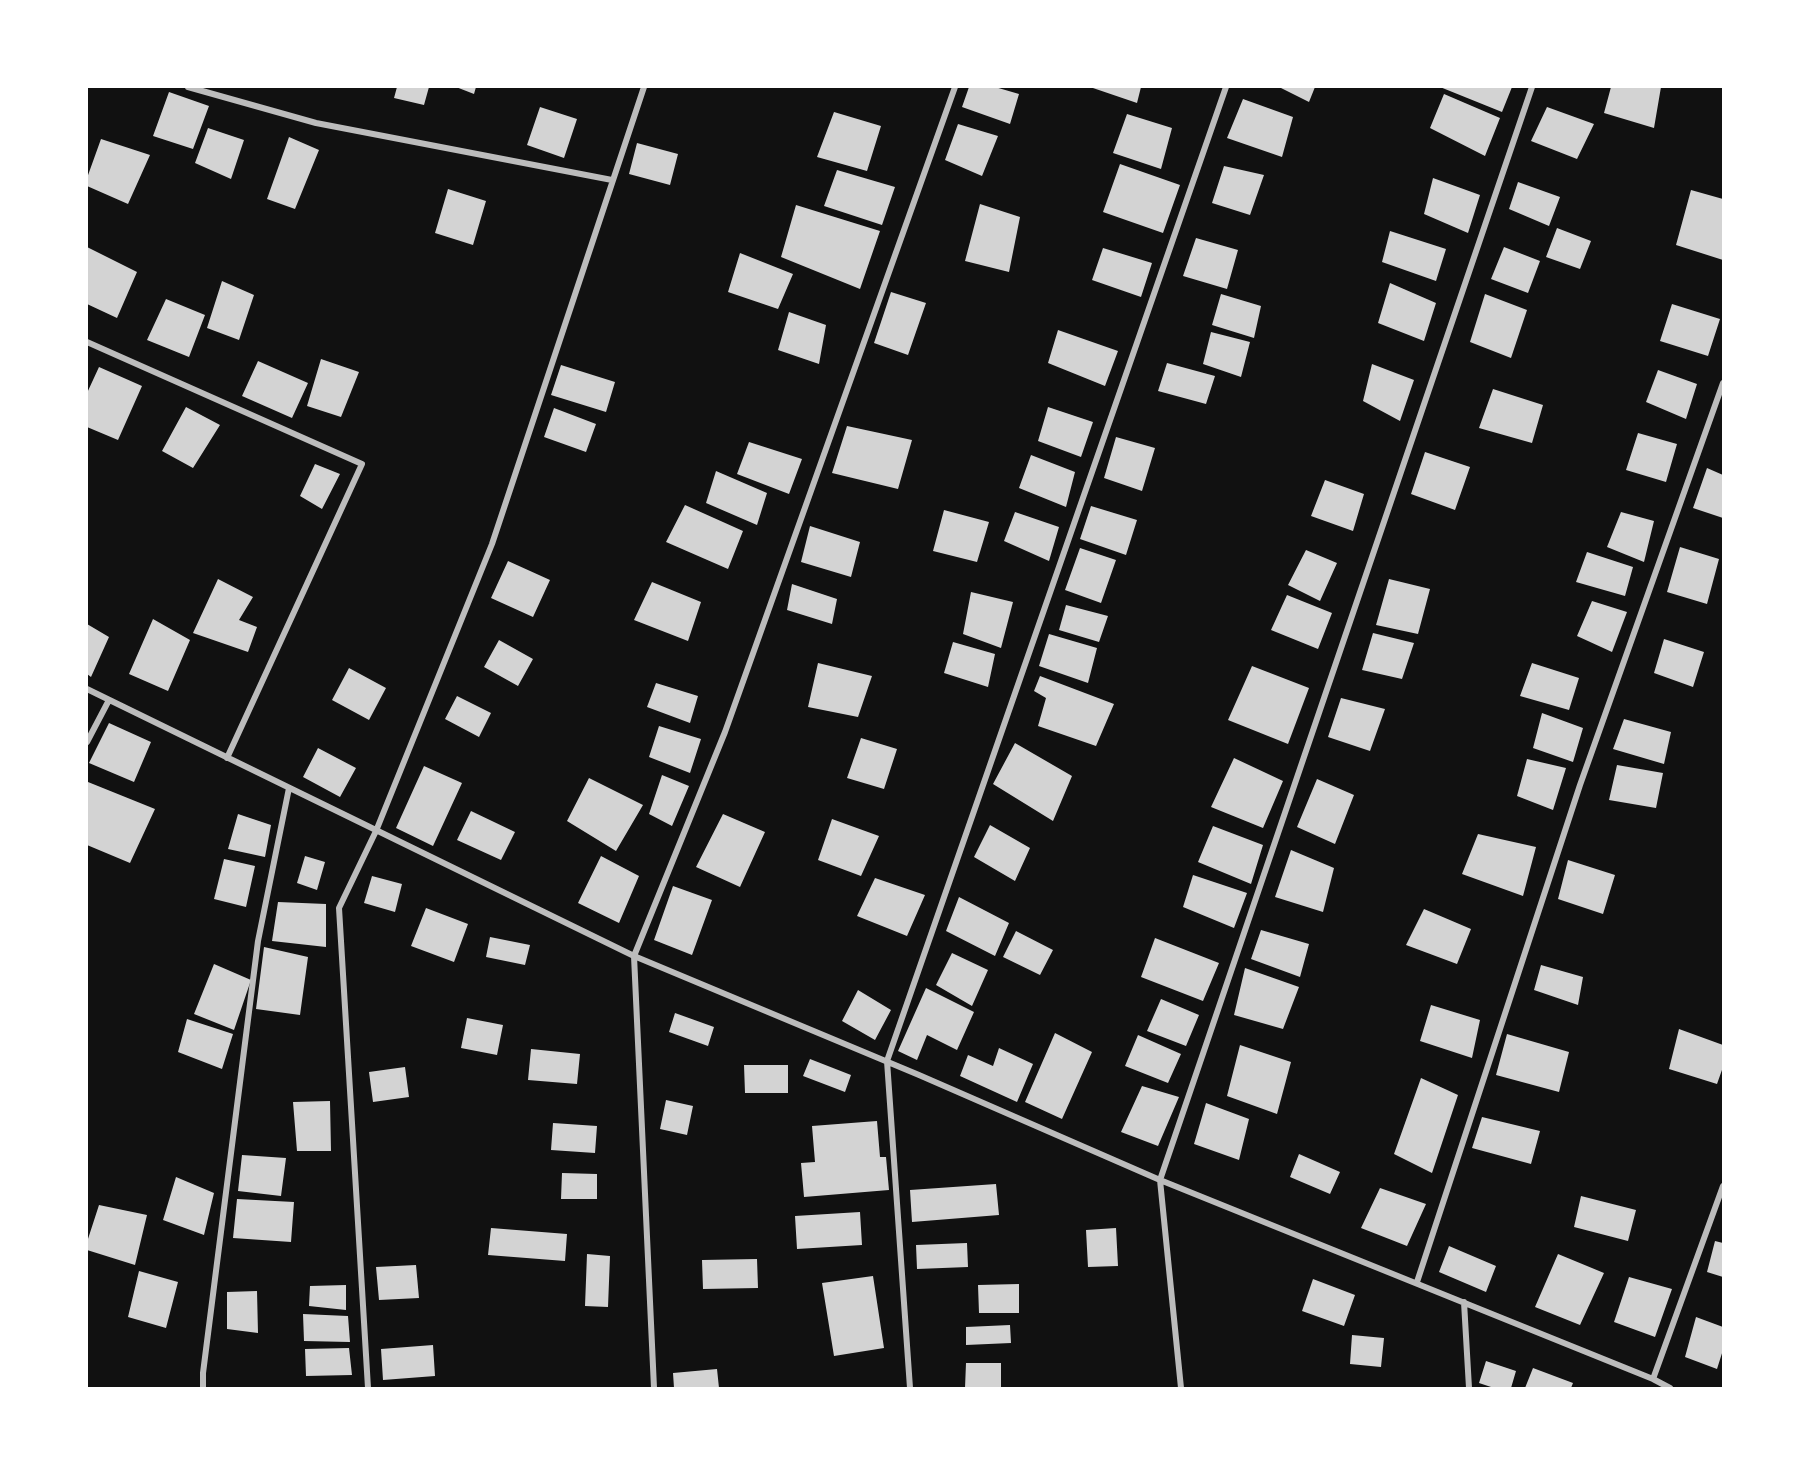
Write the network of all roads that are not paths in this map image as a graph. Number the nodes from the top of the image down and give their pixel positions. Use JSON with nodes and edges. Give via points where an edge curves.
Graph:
{"nodes":[{"id":1,"x":188,"y":87,"type":"edge"},
{"id":2,"x":644,"y":87,"type":"edge"},
{"id":3,"x":955,"y":87,"type":"edge"},
{"id":4,"x":1226,"y":87,"type":"edge"},
{"id":5,"x":1532,"y":87,"type":"edge"},
{"id":6,"x":612,"y":180,"type":"junction"},
{"id":7,"x":87,"y":342,"type":"edge"},
{"id":8,"x":1723,"y":383,"type":"edge"},
{"id":9,"x":87,"y":689,"type":"edge"},
{"id":10,"x":109,"y":700,"type":"junction"},
{"id":11,"x":87,"y":742,"type":"edge"},
{"id":12,"x":227,"y":758,"type":"junction"},
{"id":13,"x":289,"y":788,"type":"junction"},
{"id":14,"x":376,"y":831,"type":"junction"},
{"id":15,"x":634,"y":956,"type":"junction"},
{"id":16,"x":887,"y":1061,"type":"junction"},
{"id":17,"x":1160,"y":1180,"type":"junction"},
{"id":18,"x":1723,"y":1186,"type":"edge"},
{"id":19,"x":1417,"y":1282,"type":"junction"},
{"id":20,"x":1464,"y":1302,"type":"junction"},
{"id":21,"x":1653,"y":1379,"type":"junction"},
{"id":22,"x":203,"y":1388,"type":"edge"},
{"id":23,"x":368,"y":1388,"type":"edge"},
{"id":24,"x":654,"y":1388,"type":"edge"},
{"id":25,"x":910,"y":1388,"type":"edge"},
{"id":26,"x":1181,"y":1388,"type":"edge"},
{"id":27,"x":1469,"y":1388,"type":"edge"},
{"id":28,"x":1670,"y":1388,"type":"edge"}],
"edges":[{"from":1,"to":6,"type":"street","via":[[316,123]]},
{"from":2,"to":6,"type":"street"},
{"from":3,"to":15,"type":"street","via":[[725,732]]},
{"from":4,"to":16,"type":"street"},
{"from":5,"to":17,"type":"street"},
{"from":6,"to":14,"type":"street","via":[[492,544]]},
{"from":7,"to":12,"type":"street","via":[[362,464]]},
{"from":8,"to":19,"type":"street","via":[[1580,785]]},
{"from":9,"to":10,"type":"street"},
{"from":10,"to":11,"type":"street"},
{"from":10,"to":12,"type":"street"},
{"from":12,"to":13,"type":"street"},
{"from":13,"to":14,"type":"street"},
{"from":13,"to":22,"type":"street","via":[[258,941]]},
{"from":14,"to":15,"type":"street"},
{"from":14,"to":23,"type":"street","via":[[339,908]]},
{"from":15,"to":16,"type":"street"},
{"from":15,"to":24,"type":"street"},
{"from":16,"to":17,"type":"street"},
{"from":16,"to":25,"type":"street"},
{"from":17,"to":19,"type":"street"},
{"from":17,"to":26,"type":"street"},
{"from":18,"to":21,"type":"street"},
{"from":19,"to":20,"type":"street"},
{"from":20,"to":21,"type":"street"},
{"from":20,"to":27,"type":"street"},
{"from":21,"to":28,"type":"street"}]}
